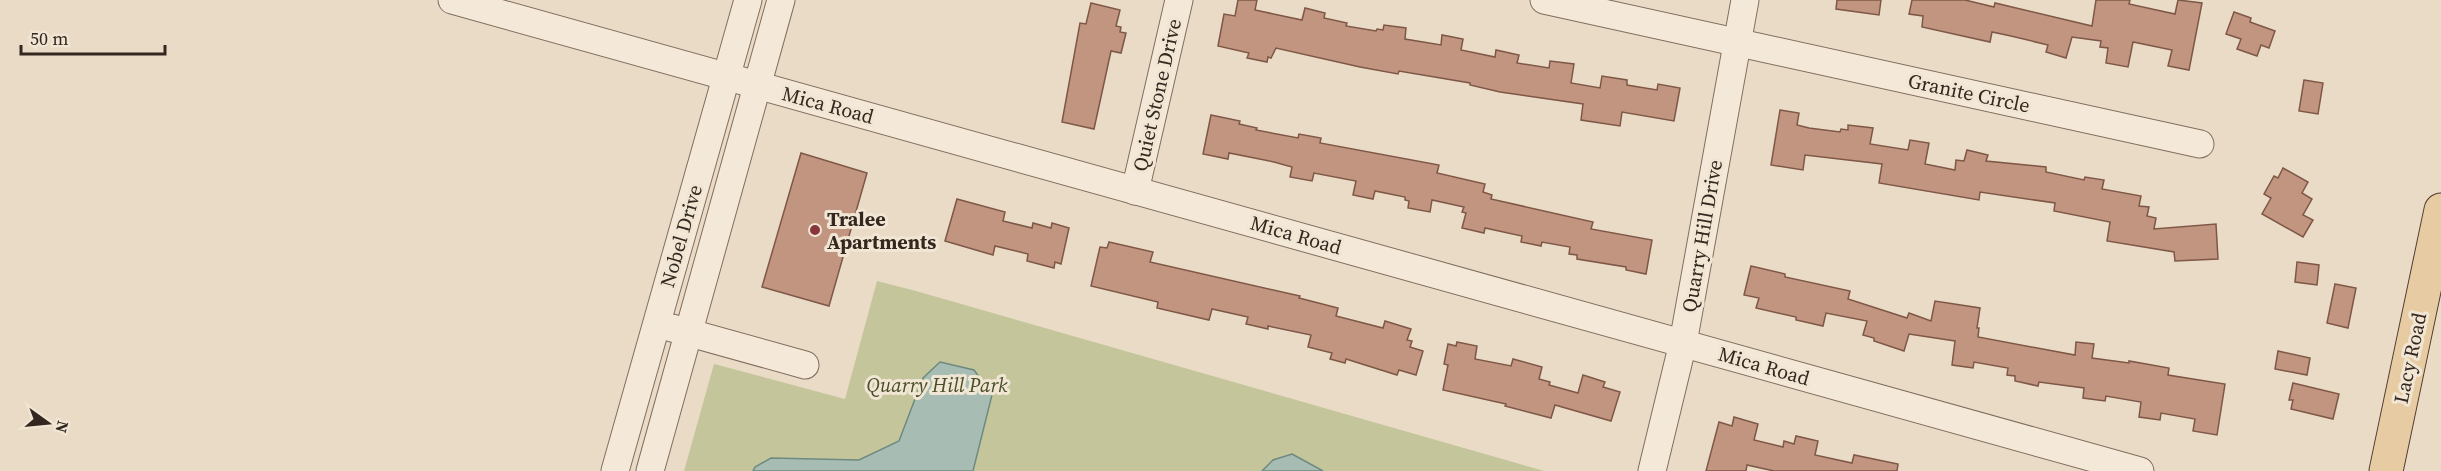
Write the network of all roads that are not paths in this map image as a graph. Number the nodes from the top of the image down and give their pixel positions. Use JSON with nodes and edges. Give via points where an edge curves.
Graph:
{"nodes":[{"id":1,"x":452,"y":0,"type":"edge"},
{"id":2,"x":748,"y":0,"type":"edge"},
{"id":3,"x":781,"y":0,"type":"edge"},
{"id":4,"x":1179,"y":0,"type":"edge"},
{"id":5,"x":1544,"y":0,"type":"edge"},
{"id":6,"x":1745,"y":0,"type":"edge"},
{"id":7,"x":1738,"y":41,"type":"junction"},
{"id":8,"x":726,"y":78,"type":"junction"},
{"id":9,"x":758,"y":86,"type":"junction"},
{"id":10,"x":2200,"y":144,"type":"dead end"},
{"id":11,"x":1135,"y":190,"type":"junction"},
{"id":12,"x":2441,"y":210,"type":"edge"},
{"id":13,"x":656,"y":324,"type":"junction"},
{"id":14,"x":689,"y":333,"type":"junction"},
{"id":15,"x":1683,"y":343,"type":"junction"},
{"id":16,"x":805,"y":365,"type":"dead end"},
{"id":17,"x":615,"y":471,"type":"edge"},
{"id":18,"x":650,"y":471,"type":"edge"},
{"id":19,"x":1652,"y":471,"type":"edge"},
{"id":20,"x":2140,"y":471,"type":"edge"},
{"id":21,"x":2386,"y":471,"type":"edge"}],
"edges":[{"from":1,"to":8,"type":"street","name":"Mica Road"},
{"from":2,"to":8,"type":"street","name":"Nobel Drive"},
{"from":3,"to":9,"type":"street","name":"Nobel Drive"},
{"from":4,"to":11,"type":"street","name":"Quiet Stone Drive"},
{"from":5,"to":7,"type":"street","name":"Granite Circle"},
{"from":6,"to":7,"type":"street","name":"Quarry Hill Drive"},
{"from":7,"to":10,"type":"street","name":"Granite Circle"},
{"from":7,"to":15,"type":"street","name":"Quarry Hill Drive"},
{"from":8,"to":9,"type":"street","name":"Mica Road"},
{"from":8,"to":13,"type":"street","name":"Nobel Drive"},
{"from":9,"to":11,"type":"street","name":"Mica Road"},
{"from":9,"to":14,"type":"street","name":"Nobel Drive"},
{"from":11,"to":15,"type":"street","name":"Mica Road"},
{"from":12,"to":21,"type":"main road","name":"Lacy Road"},
{"from":13,"to":14,"type":"street"},
{"from":13,"to":17,"type":"street","name":"Nobel Drive"},
{"from":14,"to":16,"type":"street"},
{"from":14,"to":18,"type":"street","name":"Nobel Drive"},
{"from":15,"to":19,"type":"street","name":"Quarry Hill Drive"},
{"from":15,"to":20,"type":"street","name":"Mica Road"}]}
